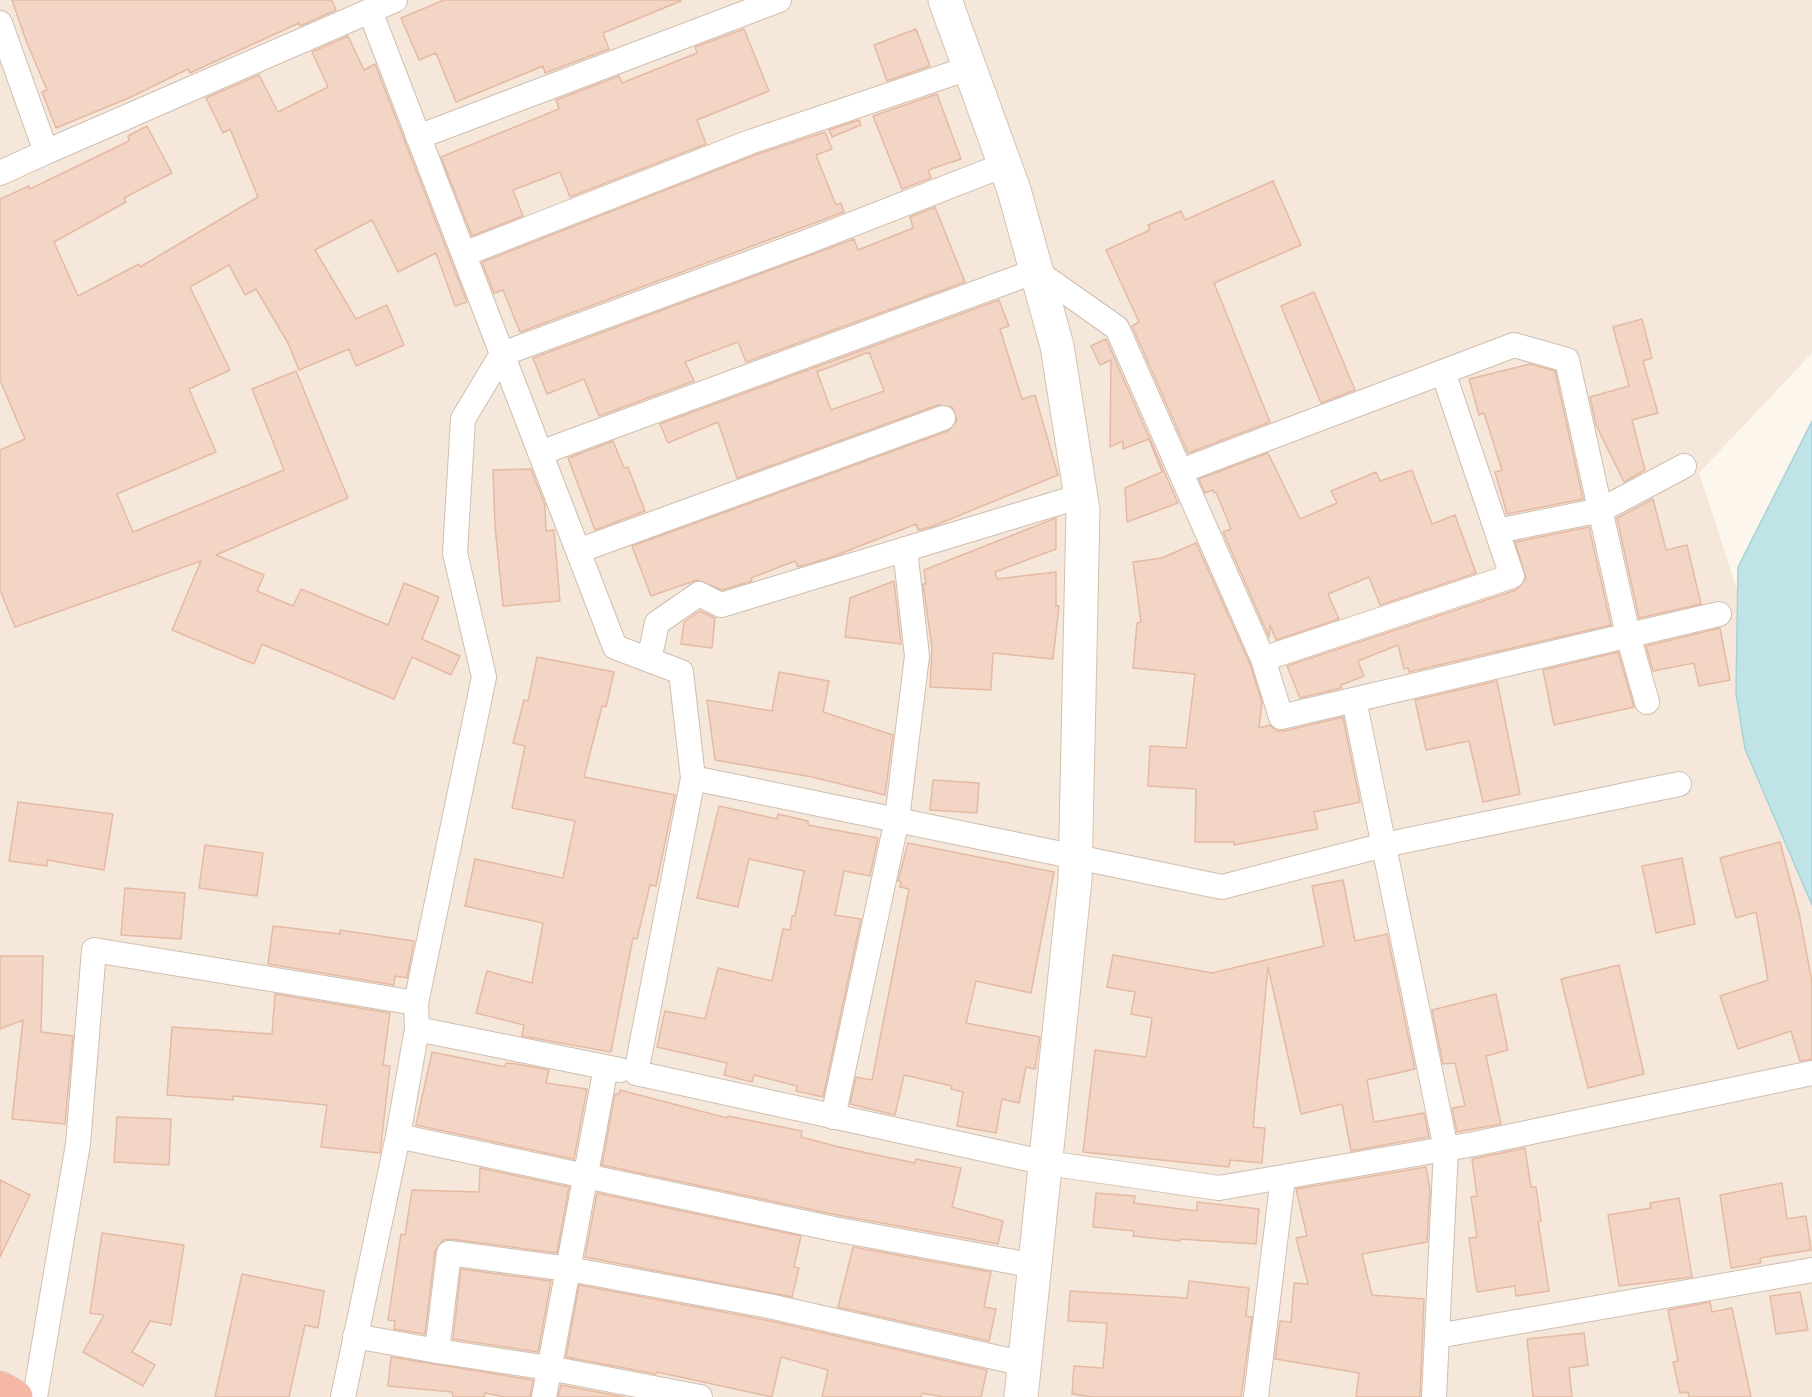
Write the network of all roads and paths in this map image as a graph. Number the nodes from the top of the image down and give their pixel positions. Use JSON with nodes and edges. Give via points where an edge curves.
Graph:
{"nodes":[{"id":1,"x":395,"y":0,"type":"edge"},
{"id":2,"x":779,"y":0,"type":"edge"},
{"id":3,"x":945,"y":0,"type":"edge"},
{"id":4,"x":370,"y":11,"type":"junction"},
{"id":5,"x":0,"y":23,"type":"edge"},
{"id":6,"x":969,"y":68,"type":"junction"},
{"id":7,"x":418,"y":138,"type":"junction"},
{"id":8,"x":46,"y":152,"type":"junction"},
{"id":9,"x":1004,"y":165,"type":"junction"},
{"id":10,"x":0,"y":173,"type":"edge"},
{"id":11,"x":464,"y":254,"type":"junction"},
{"id":12,"x":1036,"y":272,"type":"junction"},
{"id":13,"x":502,"y":354,"type":"junction"},
{"id":14,"x":1443,"y":372,"type":"junction"},
{"id":15,"x":943,"y":418,"type":"dead end"},
{"id":16,"x":540,"y":453,"type":"junction"},
{"id":17,"x":1684,"y":466,"type":"dead end"},
{"id":18,"x":1181,"y":471,"type":"junction"},
{"id":19,"x":1081,"y":496,"type":"junction"},
{"id":20,"x":1600,"y":510,"type":"junction"},
{"id":21,"x":1497,"y":531,"type":"junction"},
{"id":22,"x":905,"y":549,"type":"junction"},
{"id":23,"x":578,"y":551,"type":"junction"},
{"id":24,"x":1719,"y":614,"type":"dead end"},
{"id":25,"x":1628,"y":635,"type":"junction"},
{"id":26,"x":1263,"y":659,"type":"junction"},
{"id":27,"x":649,"y":660,"type":"junction"},
{"id":28,"x":1354,"y":700,"type":"junction"},
{"id":29,"x":1647,"y":702,"type":"dead end"},
{"id":30,"x":693,"y":778,"type":"junction"},
{"id":31,"x":1679,"y":784,"type":"dead end"},
{"id":32,"x":897,"y":819,"type":"junction"},
{"id":33,"x":1384,"y":844,"type":"junction"},
{"id":34,"x":1076,"y":856,"type":"junction"},
{"id":35,"x":416,"y":1003,"type":"junction"},
{"id":36,"x":417,"y":1029,"type":"junction"},
{"id":37,"x":606,"y":1067,"type":"junction"},
{"id":38,"x":1812,"y":1072,"type":"edge"},
{"id":39,"x":636,"y":1073,"type":"junction"},
{"id":40,"x":834,"y":1117,"type":"junction"},
{"id":41,"x":398,"y":1136,"type":"junction"},
{"id":42,"x":1446,"y":1149,"type":"junction"},
{"id":43,"x":1047,"y":1163,"type":"junction"},
{"id":44,"x":586,"y":1177,"type":"junction"},
{"id":45,"x":1283,"y":1177,"type":"junction"},
{"id":46,"x":1036,"y":1266,"type":"junction"},
{"id":47,"x":569,"y":1269,"type":"junction"},
{"id":48,"x":1812,"y":1270,"type":"edge"},
{"id":49,"x":356,"y":1336,"type":"junction"},
{"id":50,"x":1437,"y":1336,"type":"junction"},
{"id":51,"x":437,"y":1351,"type":"junction"},
{"id":52,"x":1025,"y":1364,"type":"junction"},
{"id":53,"x":549,"y":1368,"type":"junction"},
{"id":54,"x":0,"y":1388,"type":"edge"},
{"id":55,"x":16,"y":1397,"type":"edge"},
{"id":56,"x":35,"y":1397,"type":"edge"},
{"id":57,"x":342,"y":1397,"type":"edge"},
{"id":58,"x":544,"y":1397,"type":"edge"},
{"id":59,"x":700,"y":1397,"type":"edge"},
{"id":60,"x":1022,"y":1397,"type":"edge"},
{"id":61,"x":1256,"y":1397,"type":"edge"},
{"id":62,"x":1434,"y":1397,"type":"edge"}],
"edges":[{"from":1,"to":4,"type":"street"},
{"from":2,"to":7,"type":"street"},
{"from":3,"to":6,"type":"street"},
{"from":4,"to":7,"type":"street"},
{"from":4,"to":8,"type":"street"},
{"from":5,"to":8,"type":"street"},
{"from":6,"to":9,"type":"street"},
{"from":6,"to":11,"type":"street","via":[[750,142]]},
{"from":7,"to":11,"type":"street"},
{"from":8,"to":10,"type":"street"},
{"from":9,"to":12,"type":"street"},
{"from":9,"to":13,"type":"street"},
{"from":11,"to":13,"type":"street"},
{"from":12,"to":16,"type":"street"},
{"from":12,"to":18,"type":"street","via":[[1117,328]]},
{"from":12,"to":19,"type":"street","via":[[1058,346]]},
{"from":13,"to":16,"type":"street"},
{"from":13,"to":35,"type":"street","via":[[463,419],[455,554],[484,676]]},
{"from":14,"to":18,"type":"street"},
{"from":14,"to":20,"type":"street","via":[[1514,345],[1567,360]]},
{"from":14,"to":21,"type":"street"},
{"from":15,"to":23,"type":"street"},
{"from":16,"to":23,"type":"street"},
{"from":17,"to":20,"type":"street"},
{"from":18,"to":26,"type":"street"},
{"from":19,"to":22,"type":"street"},
{"from":19,"to":34,"type":"street"},
{"from":20,"to":21,"type":"street"},
{"from":20,"to":25,"type":"street"},
{"from":21,"to":26,"type":"street","via":[[1512,576]]},
{"from":22,"to":27,"type":"street","via":[[721,605],[699,594],[657,623]]},
{"from":22,"to":32,"type":"street","via":[[917,656]]},
{"from":23,"to":27,"type":"street","via":[[615,647]]},
{"from":24,"to":25,"type":"street"},
{"from":25,"to":28,"type":"street"},
{"from":25,"to":29,"type":"street"},
{"from":26,"to":28,"type":"street","via":[[1281,717]]},
{"from":27,"to":30,"type":"street","via":[[681,672]]},
{"from":28,"to":33,"type":"street"},
{"from":30,"to":32,"type":"street"},
{"from":30,"to":39,"type":"street"},
{"from":31,"to":33,"type":"street"},
{"from":32,"to":34,"type":"street"},
{"from":32,"to":40,"type":"street"},
{"from":33,"to":34,"type":"street","via":[[1222,887]]},
{"from":33,"to":42,"type":"street"},
{"from":34,"to":43,"type":"street"},
{"from":35,"to":36,"type":"street"},
{"from":35,"to":56,"type":"street","via":[[94,950],[78,1144]]},
{"from":36,"to":37,"type":"street"},
{"from":36,"to":41,"type":"street"},
{"from":37,"to":39,"type":"street"},
{"from":37,"to":44,"type":"street"},
{"from":38,"to":42,"type":"street"},
{"from":39,"to":40,"type":"street"},
{"from":40,"to":43,"type":"street"},
{"from":41,"to":44,"type":"street"},
{"from":41,"to":49,"type":"street"},
{"from":42,"to":45,"type":"street"},
{"from":42,"to":50,"type":"street"},
{"from":43,"to":45,"type":"street","via":[[1219,1188]]},
{"from":43,"to":46,"type":"street"},
{"from":44,"to":46,"type":"street"},
{"from":44,"to":47,"type":"street"},
{"from":45,"to":61,"type":"street"},
{"from":46,"to":52,"type":"street"},
{"from":47,"to":51,"type":"street","via":[[449,1253]]},
{"from":47,"to":52,"type":"street","via":[[769,1306]]},
{"from":47,"to":53,"type":"street"},
{"from":48,"to":50,"type":"street"},
{"from":49,"to":51,"type":"street"},
{"from":49,"to":57,"type":"street"},
{"from":50,"to":62,"type":"street"},
{"from":51,"to":53,"type":"street"},
{"from":52,"to":60,"type":"street"},
{"from":53,"to":58,"type":"street"},
{"from":53,"to":59,"type":"street"},
{"from":54,"to":55,"type":"highway"}]}
